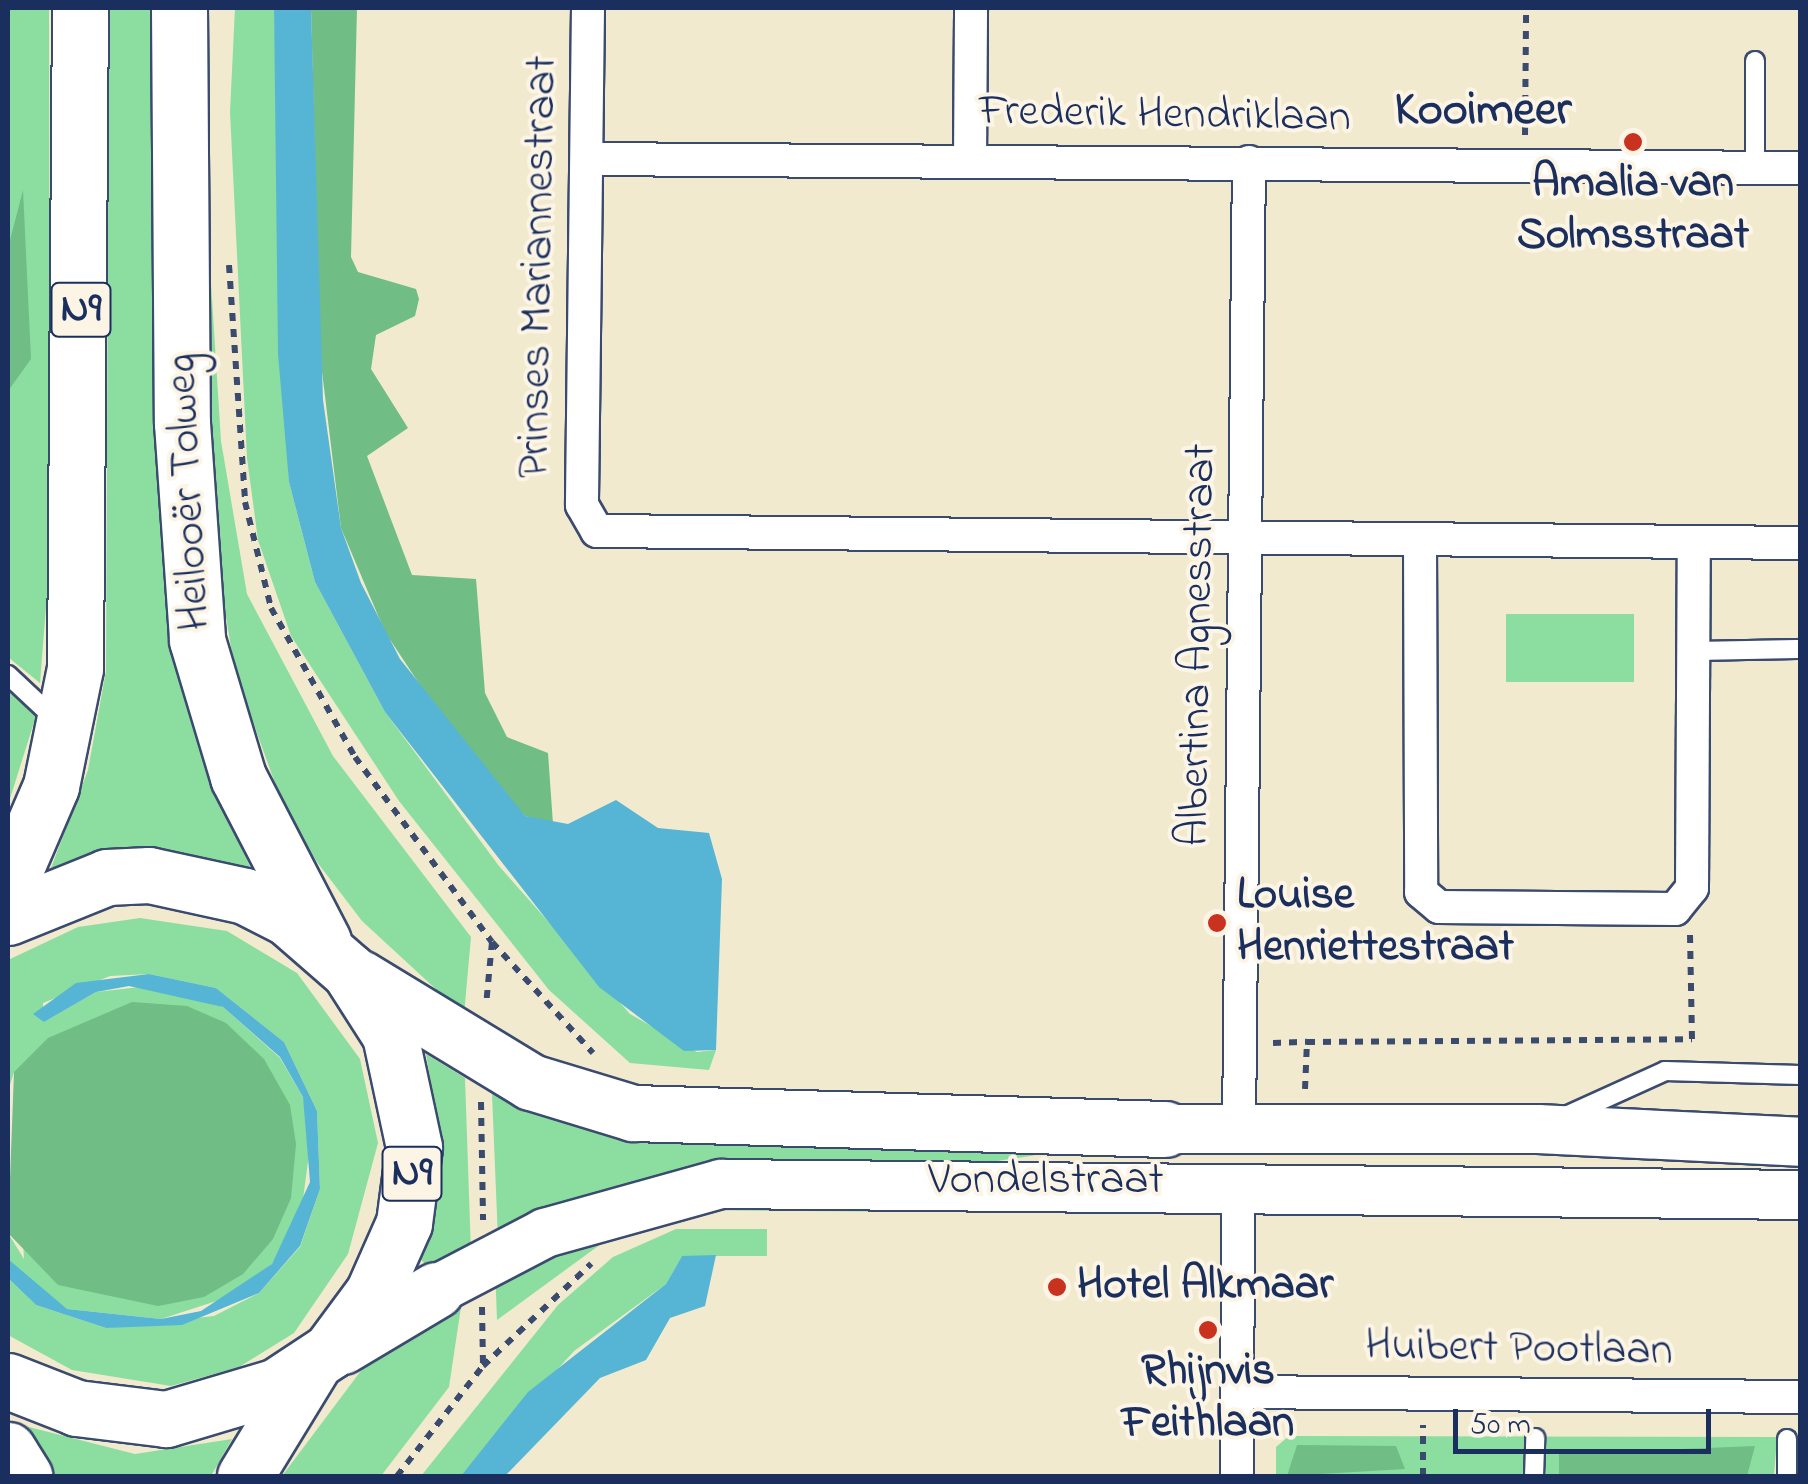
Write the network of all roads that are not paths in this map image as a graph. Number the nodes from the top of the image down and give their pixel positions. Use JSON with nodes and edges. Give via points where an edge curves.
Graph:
{"nodes":[{"id":1,"x":80,"y":8,"type":"edge"},
{"id":2,"x":180,"y":8,"type":"edge"},
{"id":3,"x":588,"y":8,"type":"edge"},
{"id":4,"x":971,"y":8,"type":"edge"},
{"id":5,"x":1755,"y":61,"type":"dead end"},
{"id":6,"x":588,"y":159,"type":"junction"},
{"id":7,"x":970,"y":159,"type":"junction"},
{"id":8,"x":1249,"y":162,"type":"junction"},
{"id":9,"x":1755,"y":167,"type":"junction"},
{"id":10,"x":1800,"y":168,"type":"edge"},
{"id":11,"x":1246,"y":542,"type":"junction"},
{"id":12,"x":1420,"y":542,"type":"junction"},
{"id":13,"x":1800,"y":543,"type":"edge"},
{"id":14,"x":1694,"y":544,"type":"junction"},
{"id":15,"x":1800,"y":650,"type":"edge"},
{"id":16,"x":1693,"y":651,"type":"junction"},
{"id":17,"x":8,"y":675,"type":"edge"},
{"id":18,"x":67,"y":731,"type":"junction"},
{"id":19,"x":8,"y":886,"type":"edge"},
{"id":20,"x":8,"y":917,"type":"edge"},
{"id":21,"x":338,"y":960,"type":"junction"},
{"id":22,"x":1800,"y":1074,"type":"edge"},
{"id":23,"x":1238,"y":1128,"type":"junction"},
{"id":24,"x":1165,"y":1129,"type":"joint"},
{"id":25,"x":1538,"y":1129,"type":"junction"},
{"id":26,"x":1800,"y":1142,"type":"edge"},
{"id":27,"x":1238,"y":1184,"type":"junction"},
{"id":28,"x":1800,"y":1196,"type":"edge"},
{"id":29,"x":436,"y":1290,"type":"joint"},
{"id":30,"x":322,"y":1357,"type":"junction"},
{"id":31,"x":8,"y":1381,"type":"edge"},
{"id":32,"x":1238,"y":1392,"type":"junction"},
{"id":33,"x":1800,"y":1397,"type":"edge"},
{"id":34,"x":1535,"y":1438,"type":"dead end"},
{"id":35,"x":1787,"y":1440,"type":"dead end"},
{"id":36,"x":8,"y":1450,"type":"edge"},
{"id":37,"x":24,"y":1476,"type":"edge"},
{"id":38,"x":245,"y":1476,"type":"edge"},
{"id":39,"x":1237,"y":1476,"type":"edge"},
{"id":40,"x":1534,"y":1476,"type":"edge"},
{"id":41,"x":1787,"y":1476,"type":"edge"}],
"edges":[{"from":1,"to":18,"type":"highway","number":"N9","via":[[82,535]]},
{"from":2,"to":21,"type":"highway","name":"Heilooër Tolweg","number":"N9","via":[[182,423],[196,640],[238,776]]},
{"from":3,"to":6,"type":"street","name":"Prinses Mariannestraat"},
{"from":4,"to":7,"type":"street"},
{"from":5,"to":9,"type":"lane"},
{"from":6,"to":7,"type":"street","name":"Frederik Hendriklaan"},
{"from":6,"to":11,"type":"street","name":"Prinses Mariannestraat","via":[[582,505],[590,525],[643,536]]},
{"from":7,"to":8,"type":"street","name":"Frederik Hendriklaan"},
{"from":8,"to":9,"type":"street","name":"Frederik Hendriklaan"},
{"from":8,"to":11,"type":"street","name":"Albertina Agnesstraat"},
{"from":9,"to":10,"type":"street","name":"Frederik Hendriklaan"},
{"from":11,"to":12,"type":"street"},
{"from":11,"to":23,"type":"street","name":"Albertina Agnesstraat"},
{"from":12,"to":14,"type":"street"},
{"from":12,"to":16,"type":"street","via":[[1421,892],[1439,907],[1675,909],[1692,888]]},
{"from":13,"to":14,"type":"street"},
{"from":14,"to":16,"type":"street"},
{"from":15,"to":16,"type":"lane"},
{"from":17,"to":18,"type":"lane"},
{"from":18,"to":19,"type":"highway","number":"N9"},
{"from":20,"to":21,"type":"highway","number":"N9","via":[[108,876],[149,875],[245,896]]},
{"from":21,"to":24,"type":"highway","name":"Vondelstraat","via":[[483,1055],[564,1094],[690,1122]]},
{"from":21,"to":30,"type":"highway","number":"N9","via":[[403,1072],[414,1147],[391,1260]]},
{"from":22,"to":25,"type":"lane","via":[[1665,1071]]},
{"from":23,"to":24,"type":"street","name":"Vondelstraat"},
{"from":23,"to":25,"type":"street","name":"Vondelstraat"},
{"from":23,"to":27,"type":"street"},
{"from":25,"to":26,"type":"street","name":"Vondelstraat"},
{"from":27,"to":28,"type":"street","name":"Vondelstraat"},
{"from":27,"to":29,"type":"street","name":"Vondelstraat","via":[[721,1184],[600,1214]]},
{"from":27,"to":32,"type":"street"},
{"from":29,"to":30,"type":"highway","name":"Vondelstraat","via":[[385,1328]]},
{"from":30,"to":31,"type":"highway","number":"N9","via":[[222,1409],[166,1420],[77,1408]]},
{"from":30,"to":38,"type":"highway"},
{"from":32,"to":33,"type":"street","name":"Huibert Pootlaan"},
{"from":32,"to":39,"type":"street"},
{"from":34,"to":40,"type":"lane"},
{"from":35,"to":41,"type":"lane"},
{"from":36,"to":37,"type":"highway"}]}
